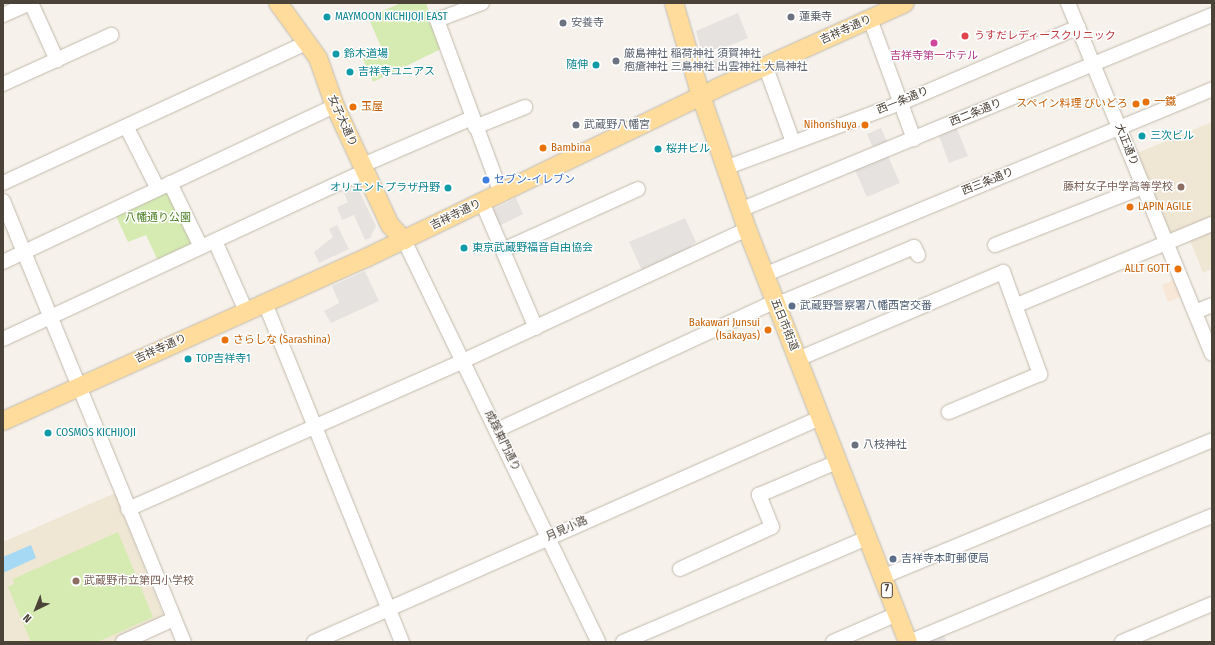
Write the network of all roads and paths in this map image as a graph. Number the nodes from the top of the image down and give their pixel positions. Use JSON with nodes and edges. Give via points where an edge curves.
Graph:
{"nodes":[{"id":1,"x":31,"y":3,"type":"edge"},
{"id":2,"x":482,"y":3,"type":"edge"},
{"id":3,"x":674,"y":3,"type":"edge"},
{"id":4,"x":905,"y":3,"type":"edge"},
{"id":5,"x":1068,"y":3,"type":"edge"},
{"id":6,"x":284,"y":5,"type":"edge"},
{"id":7,"x":1212,"y":15,"type":"edge"},
{"id":8,"x":3,"y":16,"type":"edge"},
{"id":9,"x":870,"y":19,"type":"junction"},
{"id":10,"x":1078,"y":27,"type":"junction"},
{"id":11,"x":111,"y":34,"type":"dead end"},
{"id":12,"x":308,"y":42,"type":"junction"},
{"id":13,"x":57,"y":60,"type":"junction"},
{"id":14,"x":1093,"y":65,"type":"junction"},
{"id":15,"x":765,"y":66,"type":"junction"},
{"id":16,"x":3,"y":84,"type":"edge"},
{"id":17,"x":1212,"y":89,"type":"edge"},
{"id":18,"x":701,"y":96,"type":"junction"},
{"id":19,"x":901,"y":103,"type":"junction"},
{"id":20,"x":335,"y":106,"type":"junction"},
{"id":21,"x":525,"y":107,"type":"dead end"},
{"id":22,"x":474,"y":123,"type":"junction"},
{"id":23,"x":127,"y":128,"type":"junction"},
{"id":24,"x":1119,"y":128,"type":"junction"},
{"id":25,"x":914,"y":139,"type":"junction"},
{"id":26,"x":793,"y":142,"type":"junction"},
{"id":27,"x":364,"y":168,"type":"junction"},
{"id":28,"x":725,"y":168,"type":"junction"},
{"id":29,"x":3,"y":183,"type":"edge"},
{"id":30,"x":164,"y":186,"type":"junction"},
{"id":31,"x":1143,"y":187,"type":"junction"},
{"id":32,"x":638,"y":189,"type":"dead end"},
{"id":33,"x":501,"y":193,"type":"junction"},
{"id":34,"x":3,"y":201,"type":"edge"},
{"id":35,"x":482,"y":202,"type":"junction"},
{"id":36,"x":740,"y":210,"type":"junction"},
{"id":37,"x":1212,"y":224,"type":"edge"},
{"id":38,"x":746,"y":229,"type":"junction"},
{"id":39,"x":404,"y":240,"type":"junction"},
{"id":40,"x":215,"y":241,"type":"junction"},
{"id":41,"x":1166,"y":242,"type":"junction"},
{"id":42,"x":995,"y":245,"type":"dead end"},
{"id":43,"x":201,"y":247,"type":"junction"},
{"id":44,"x":503,"y":250,"type":"junction"},
{"id":45,"x":25,"y":252,"type":"junction"},
{"id":46,"x":918,"y":256,"type":"dead end"},
{"id":47,"x":3,"y":262,"type":"edge"},
{"id":48,"x":764,"y":275,"type":"junction"},
{"id":49,"x":265,"y":303,"type":"junction"},
{"id":50,"x":775,"y":304,"type":"junction"},
{"id":51,"x":1017,"y":305,"type":"junction"},
{"id":52,"x":1212,"y":305,"type":"edge"},
{"id":53,"x":246,"y":311,"type":"junction"},
{"id":54,"x":1195,"y":312,"type":"junction"},
{"id":55,"x":52,"y":316,"type":"junction"},
{"id":56,"x":536,"y":328,"type":"junction"},
{"id":57,"x":3,"y":339,"type":"edge"},
{"id":58,"x":1212,"y":354,"type":"edge"},
{"id":59,"x":798,"y":359,"type":"junction"},
{"id":60,"x":463,"y":361,"type":"junction"},
{"id":61,"x":81,"y":386,"type":"junction"},
{"id":62,"x":949,"y":412,"type":"dead end"},
{"id":63,"x":820,"y":418,"type":"junction"},
{"id":64,"x":3,"y":420,"type":"edge"},
{"id":65,"x":316,"y":427,"type":"junction"},
{"id":66,"x":498,"y":430,"type":"junction"},
{"id":67,"x":1212,"y":440,"type":"edge"},
{"id":68,"x":837,"y":462,"type":"junction"},
{"id":69,"x":128,"y":509,"type":"junction"},
{"id":70,"x":1212,"y":516,"type":"edge"},
{"id":71,"x":548,"y":537,"type":"junction"},
{"id":72,"x":867,"y":538,"type":"junction"},
{"id":73,"x":680,"y":569,"type":"dead end"},
{"id":74,"x":882,"y":578,"type":"junction"},
{"id":75,"x":1212,"y":604,"type":"edge"},
{"id":76,"x":389,"y":610,"type":"junction"},
{"id":77,"x":897,"y":614,"type":"junction"},
{"id":78,"x":174,"y":619,"type":"junction"},
{"id":79,"x":123,"y":642,"type":"edge"},
{"id":80,"x":184,"y":642,"type":"edge"},
{"id":81,"x":314,"y":642,"type":"edge"},
{"id":82,"x":402,"y":642,"type":"edge"},
{"id":83,"x":598,"y":642,"type":"edge"},
{"id":84,"x":624,"y":642,"type":"edge"},
{"id":85,"x":833,"y":642,"type":"edge"},
{"id":86,"x":909,"y":642,"type":"edge"},
{"id":87,"x":1122,"y":642,"type":"edge"}],
"edges":[{"from":1,"to":8,"type":"street"},
{"from":1,"to":13,"type":"street"},
{"from":2,"to":22,"type":"street","via":[[437,20]]},
{"from":3,"to":18,"type":"main road","name":"五日市街道","number":"7"},
{"from":4,"to":9,"type":"main road","name":"吉祥寺通り"},
{"from":5,"to":10,"type":"street","name":"大正通り"},
{"from":6,"to":12,"type":"main road","name":"女子大通り"},
{"from":7,"to":14,"type":"street","name":"西二条通り"},
{"from":9,"to":15,"type":"main road","name":"吉祥寺通り"},
{"from":9,"to":19,"type":"street"},
{"from":10,"to":14,"type":"street","name":"大正通り"},
{"from":10,"to":19,"type":"street","name":"西一条通り"},
{"from":11,"to":13,"type":"street"},
{"from":12,"to":20,"type":"main road","name":"女子大通り"},
{"from":12,"to":23,"type":"street"},
{"from":13,"to":16,"type":"street"},
{"from":14,"to":24,"type":"street","name":"大正通り"},
{"from":14,"to":25,"type":"street","name":"西二条通り"},
{"from":15,"to":18,"type":"main road","name":"吉祥寺通り"},
{"from":15,"to":26,"type":"street"},
{"from":17,"to":24,"type":"street","name":"西三条通り"},
{"from":18,"to":28,"type":"main road","name":"五日市街道","number":"7"},
{"from":18,"to":33,"type":"main road","name":"吉祥寺通り"},
{"from":19,"to":25,"type":"street"},
{"from":19,"to":26,"type":"street","name":"西一条通り"},
{"from":20,"to":27,"type":"main road","name":"女子大通り"},
{"from":20,"to":30,"type":"street"},
{"from":21,"to":22,"type":"street"},
{"from":22,"to":27,"type":"street"},
{"from":22,"to":33,"type":"street"},
{"from":23,"to":29,"type":"street"},
{"from":23,"to":30,"type":"street"},
{"from":24,"to":31,"type":"street","name":"大正通り"},
{"from":24,"to":48,"type":"street","name":"西三条通り"},
{"from":25,"to":36,"type":"street","name":"西二条通り"},
{"from":26,"to":28,"type":"street","name":"西一条通り"},
{"from":27,"to":39,"type":"main road","name":"女子大通り","via":[[390,225]]},
{"from":27,"to":40,"type":"street"},
{"from":28,"to":36,"type":"main road","name":"五日市街道","number":"7"},
{"from":30,"to":43,"type":"street"},
{"from":30,"to":45,"type":"street"},
{"from":31,"to":41,"type":"street","name":"大正通り"},
{"from":31,"to":42,"type":"street"},
{"from":32,"to":44,"type":"street"},
{"from":33,"to":35,"type":"main road","name":"吉祥寺通り"},
{"from":34,"to":45,"type":"street"},
{"from":35,"to":39,"type":"main road","name":"吉祥寺通り"},
{"from":35,"to":44,"type":"street"},
{"from":36,"to":38,"type":"main road","name":"五日市街道","number":"7"},
{"from":37,"to":41,"type":"street"},
{"from":38,"to":48,"type":"main road","name":"五日市街道","number":"7"},
{"from":38,"to":56,"type":"street"},
{"from":39,"to":49,"type":"main road","name":"吉祥寺通り"},
{"from":39,"to":60,"type":"street","name":"成蹊東門通り"},
{"from":40,"to":43,"type":"street"},
{"from":40,"to":53,"type":"street"},
{"from":41,"to":51,"type":"street"},
{"from":41,"to":54,"type":"street","name":"大正通り"},
{"from":43,"to":55,"type":"street"},
{"from":44,"to":56,"type":"street"},
{"from":45,"to":47,"type":"street"},
{"from":45,"to":55,"type":"street"},
{"from":46,"to":50,"type":"street","via":[[914,247]]},
{"from":48,"to":50,"type":"main road","name":"五日市街道","number":"7"},
{"from":49,"to":53,"type":"main road","name":"吉祥寺通り"},
{"from":49,"to":65,"type":"street"},
{"from":50,"to":59,"type":"main road","name":"五日市街道","number":"7"},
{"from":50,"to":66,"type":"street"},
{"from":51,"to":59,"type":"street","via":[[1003,272]]},
{"from":51,"to":62,"type":"street","via":[[1040,374]]},
{"from":52,"to":54,"type":"street"},
{"from":53,"to":61,"type":"main road","name":"吉祥寺通り"},
{"from":54,"to":58,"type":"street","name":"大正通り"},
{"from":55,"to":57,"type":"street"},
{"from":55,"to":61,"type":"street"},
{"from":56,"to":60,"type":"street"},
{"from":59,"to":63,"type":"main road","name":"五日市街道","number":"7"},
{"from":60,"to":65,"type":"street"},
{"from":60,"to":66,"type":"street","name":"成蹊東門通り"},
{"from":61,"to":64,"type":"main road","name":"吉祥寺通り"},
{"from":61,"to":69,"type":"street"},
{"from":63,"to":68,"type":"main road","name":"五日市街道","number":"7"},
{"from":63,"to":71,"type":"street","name":"月見小路"},
{"from":65,"to":69,"type":"street"},
{"from":65,"to":76,"type":"street"},
{"from":66,"to":71,"type":"street","name":"成蹊東門通り"},
{"from":67,"to":74,"type":"street"},
{"from":68,"to":72,"type":"main road","name":"五日市街道","number":"7"},
{"from":68,"to":73,"type":"street","via":[[759,494],[772,527]]},
{"from":69,"to":78,"type":"street"},
{"from":70,"to":86,"type":"street"},
{"from":71,"to":76,"type":"street","name":"月見小路"},
{"from":71,"to":83,"type":"street","name":"成蹊東門通り"},
{"from":72,"to":74,"type":"main road","name":"五日市街道","number":"7"},
{"from":72,"to":84,"type":"street"},
{"from":74,"to":77,"type":"main road","name":"五日市街道","number":"7"},
{"from":75,"to":87,"type":"street"},
{"from":76,"to":81,"type":"street","name":"月見小路"},
{"from":76,"to":82,"type":"street"},
{"from":77,"to":85,"type":"street"},
{"from":77,"to":86,"type":"main road","name":"五日市街道","number":"7"},
{"from":78,"to":79,"type":"street"},
{"from":78,"to":80,"type":"street"}]}
